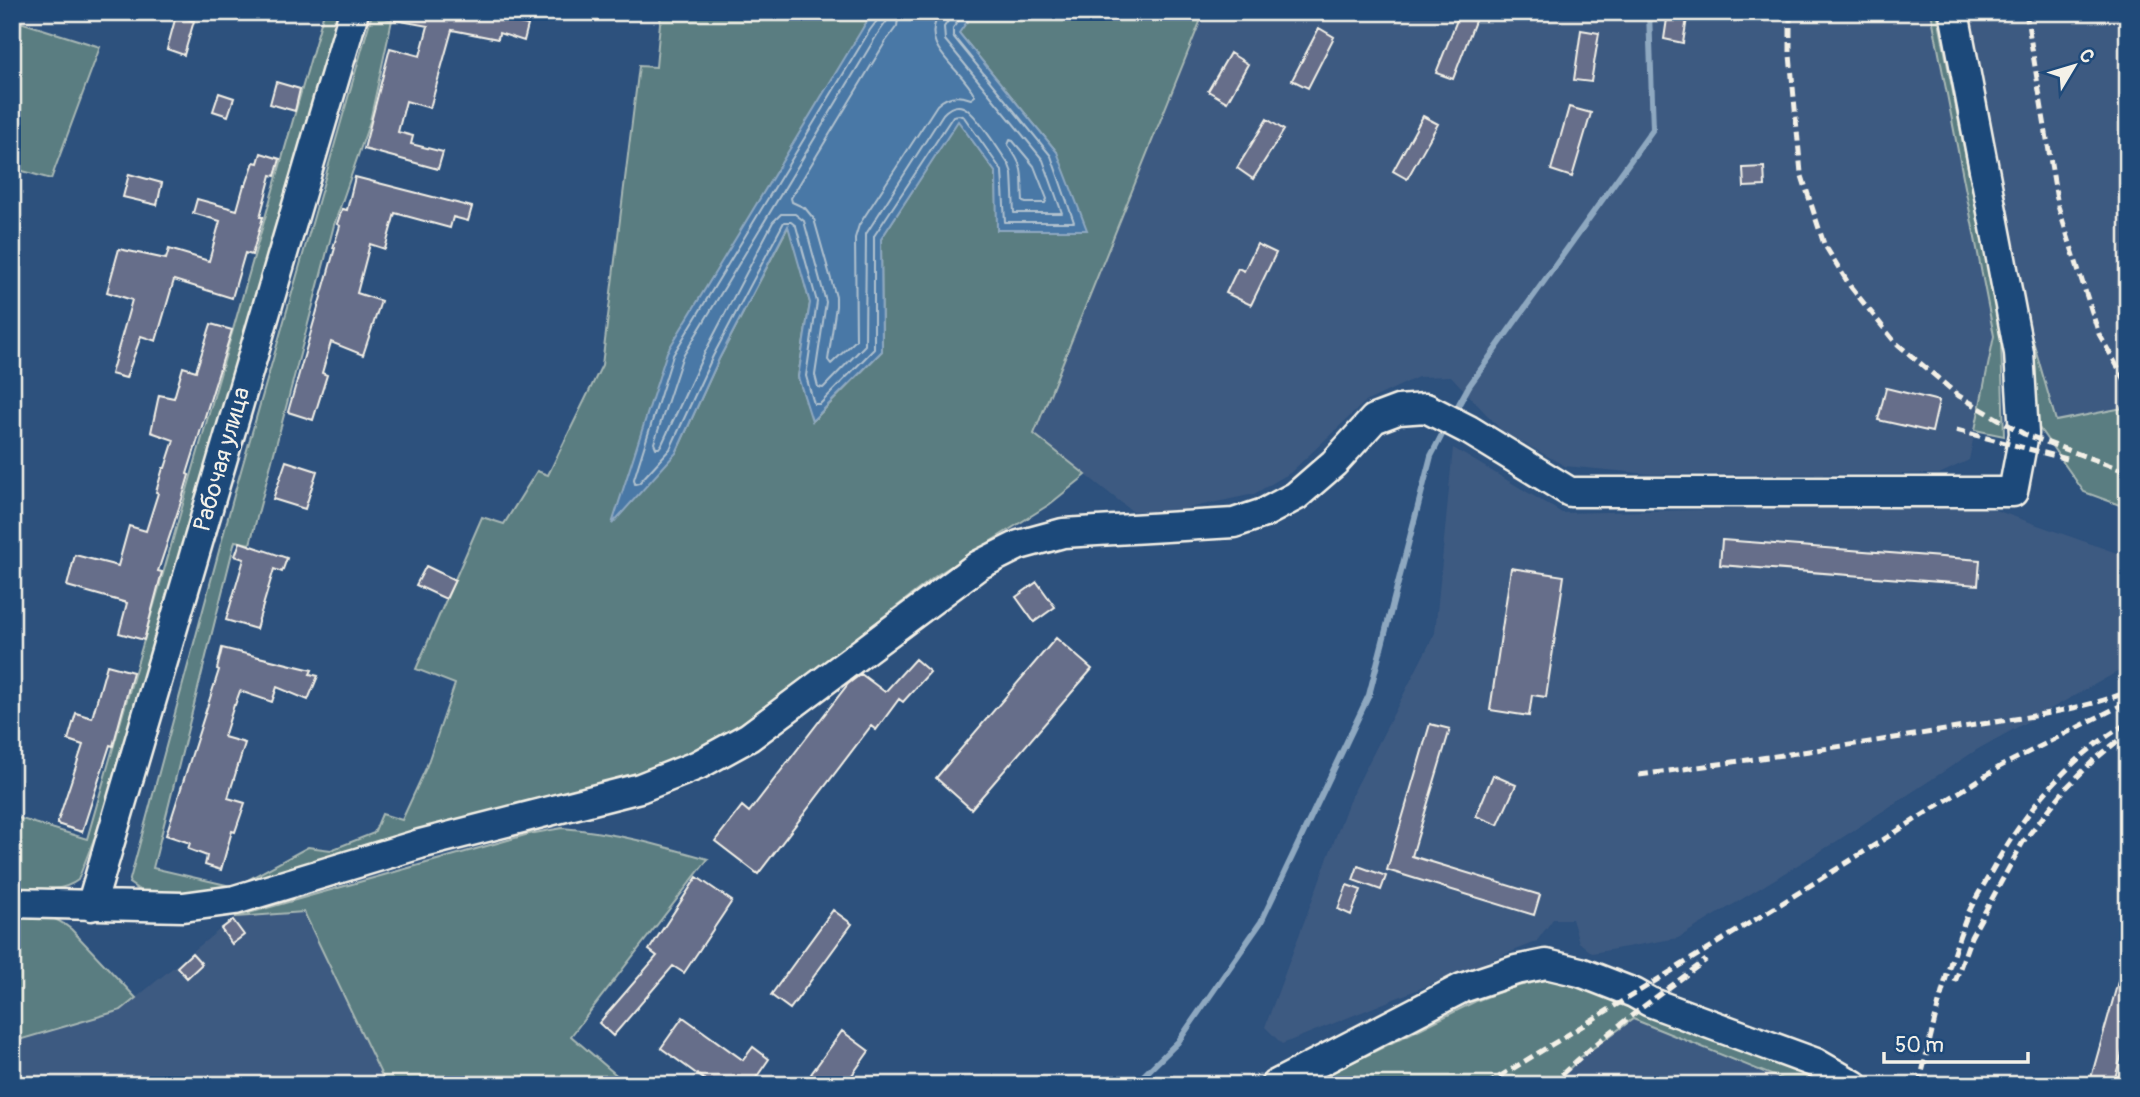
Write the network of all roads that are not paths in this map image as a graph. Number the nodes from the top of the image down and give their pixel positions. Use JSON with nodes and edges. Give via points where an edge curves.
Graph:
{"nodes":[{"id":1,"x":354,"y":12,"type":"edge"},
{"id":2,"x":1954,"y":12,"type":"edge"},
{"id":3,"x":12,"y":902,"type":"edge"},
{"id":4,"x":90,"y":906,"type":"junction"},
{"id":5,"x":1275,"y":1085,"type":"edge"},
{"id":6,"x":1854,"y":1085,"type":"edge"}],
"edges":[{"from":1,"to":4,"type":"street","name":"Рабочая улица"},
{"from":2,"to":4,"type":"street","via":[[2018,353],[2024,435],[2013,492],[1570,492],[1469,429],[1426,408],[1398,410],[1374,419],[1296,496],[1264,513],[1234,523],[1063,533],[1019,545],[979,565],[749,737],[698,765],[640,788],[420,844],[234,900],[183,907]]},
{"from":3,"to":4,"type":"street"},
{"from":5,"to":6,"type":"street","via":[[1462,988],[1546,964],[1591,976],[1816,1063]]}]}
